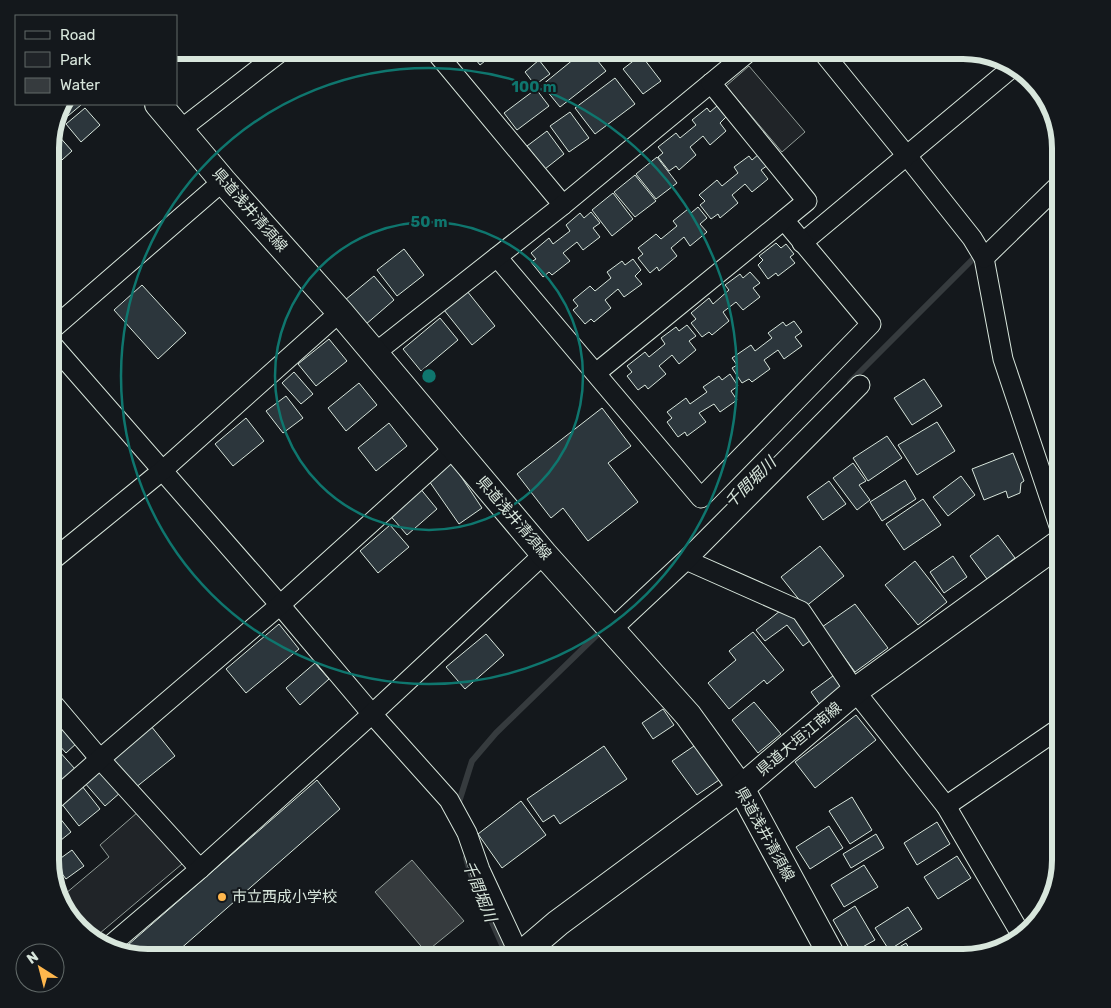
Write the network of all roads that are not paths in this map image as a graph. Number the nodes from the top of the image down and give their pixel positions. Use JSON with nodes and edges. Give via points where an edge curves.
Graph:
{"nodes":[{"id":1,"x":271,"y":59,"type":"edge"},
{"id":2,"x":441,"y":59,"type":"edge"},
{"id":3,"x":739,"y":59,"type":"edge"},
{"id":4,"x":828,"y":59,"type":"edge"},
{"id":5,"x":1008,"y":71,"type":"edge"},
{"id":6,"x":711,"y":83,"type":"junction"},
{"id":7,"x":159,"y":105,"type":"edge"},
{"id":8,"x":180,"y":130,"type":"junction"},
{"id":9,"x":907,"y":156,"type":"junction"},
{"id":10,"x":223,"y":181,"type":"junction"},
{"id":11,"x":1052,"y":190,"type":"edge"},
{"id":12,"x":563,"y":205,"type":"junction"},
{"id":13,"x":784,"y":220,"type":"junction"},
{"id":14,"x":802,"y":243,"type":"junction"},
{"id":15,"x":979,"y":250,"type":"junction"},
{"id":16,"x":497,"y":257,"type":"junction"},
{"id":17,"x":340,"y":312,"type":"junction"},
{"id":18,"x":59,"y":323,"type":"edge"},
{"id":19,"x":59,"y":352,"type":"edge"},
{"id":20,"x":375,"y":354,"type":"junction"},
{"id":21,"x":596,"y":373,"type":"junction"},
{"id":22,"x":860,"y":385,"type":"dead end"},
{"id":23,"x":454,"y":448,"type":"junction"},
{"id":24,"x":163,"y":470,"type":"junction"},
{"id":25,"x":1052,"y":524,"type":"edge"},
{"id":26,"x":1052,"y":548,"type":"edge"},
{"id":27,"x":544,"y":554,"type":"junction"},
{"id":28,"x":59,"y":555,"type":"edge"},
{"id":29,"x":686,"y":560,"type":"junction"},
{"id":30,"x":280,"y":605,"type":"junction"},
{"id":31,"x":607,"y":624,"type":"junction"},
{"id":32,"x":855,"y":691,"type":"junction"},
{"id":33,"x":59,"y":711,"type":"edge"},
{"id":34,"x":372,"y":714,"type":"junction"},
{"id":35,"x":1052,"y":733,"type":"edge"},
{"id":36,"x":100,"y":759,"type":"junction"},
{"id":37,"x":741,"y":788,"type":"junction"},
{"id":38,"x":59,"y":796,"type":"edge"},
{"id":39,"x":946,"y":806,"type":"junction"},
{"id":40,"x":200,"y":869,"type":"junction"},
{"id":41,"x":1018,"y":930,"type":"edge"},
{"id":42,"x":114,"y":942,"type":"edge"},
{"id":43,"x":515,"y":949,"type":"edge"},
{"id":44,"x":528,"y":949,"type":"edge"},
{"id":45,"x":828,"y":949,"type":"edge"}],
"edges":[{"from":1,"to":8,"type":"street"},
{"from":2,"to":12,"type":"street"},
{"from":3,"to":6,"type":"street"},
{"from":4,"to":9,"type":"street"},
{"from":5,"to":9,"type":"street"},
{"from":6,"to":12,"type":"street"},
{"from":6,"to":13,"type":"street","via":[[807,201]]},
{"from":7,"to":8,"type":"main road","name":"県道浅井清須線"},
{"from":8,"to":10,"type":"main road","name":"県道浅井清須線"},
{"from":9,"to":14,"type":"street"},
{"from":9,"to":15,"type":"street"},
{"from":10,"to":17,"type":"main road","name":"県道浅井清須線"},
{"from":10,"to":18,"type":"street"},
{"from":11,"to":15,"type":"street"},
{"from":12,"to":16,"type":"street"},
{"from":13,"to":14,"type":"street"},
{"from":13,"to":21,"type":"street"},
{"from":14,"to":21,"type":"street","via":[[871,324],[701,498]]},
{"from":15,"to":25,"type":"street","via":[[1003,359]]},
{"from":16,"to":20,"type":"street"},
{"from":16,"to":21,"type":"street"},
{"from":17,"to":20,"type":"main road","name":"県道浅井清須線"},
{"from":17,"to":24,"type":"street"},
{"from":19,"to":24,"type":"street"},
{"from":20,"to":23,"type":"main road","name":"県道浅井清須線"},
{"from":22,"to":29,"type":"street"},
{"from":23,"to":27,"type":"main road","name":"県道浅井清須線"},
{"from":23,"to":30,"type":"street"},
{"from":24,"to":28,"type":"street"},
{"from":24,"to":30,"type":"street"},
{"from":26,"to":32,"type":"main road","name":"県道大垣江南線"},
{"from":27,"to":31,"type":"main road","name":"県道浅井清須線"},
{"from":27,"to":34,"type":"street"},
{"from":29,"to":31,"type":"street"},
{"from":29,"to":32,"type":"street","via":[[801,612]]},
{"from":30,"to":34,"type":"street"},
{"from":30,"to":36,"type":"street"},
{"from":31,"to":37,"type":"main road","name":"県道浅井清須線","via":[[688,716]]},
{"from":32,"to":37,"type":"main road","name":"県道大垣江南線"},
{"from":32,"to":39,"type":"street"},
{"from":33,"to":36,"type":"street"},
{"from":34,"to":40,"type":"street"},
{"from":34,"to":43,"type":"street","via":[[449,800],[467,833]]},
{"from":35,"to":39,"type":"street"},
{"from":36,"to":38,"type":"street"},
{"from":36,"to":40,"type":"street"},
{"from":37,"to":44,"type":"main road","name":"県道大垣江南線","via":[[558,923]]},
{"from":37,"to":45,"type":"main road","name":"県道浅井清須線"},
{"from":39,"to":41,"type":"street"},
{"from":40,"to":42,"type":"street"}]}
